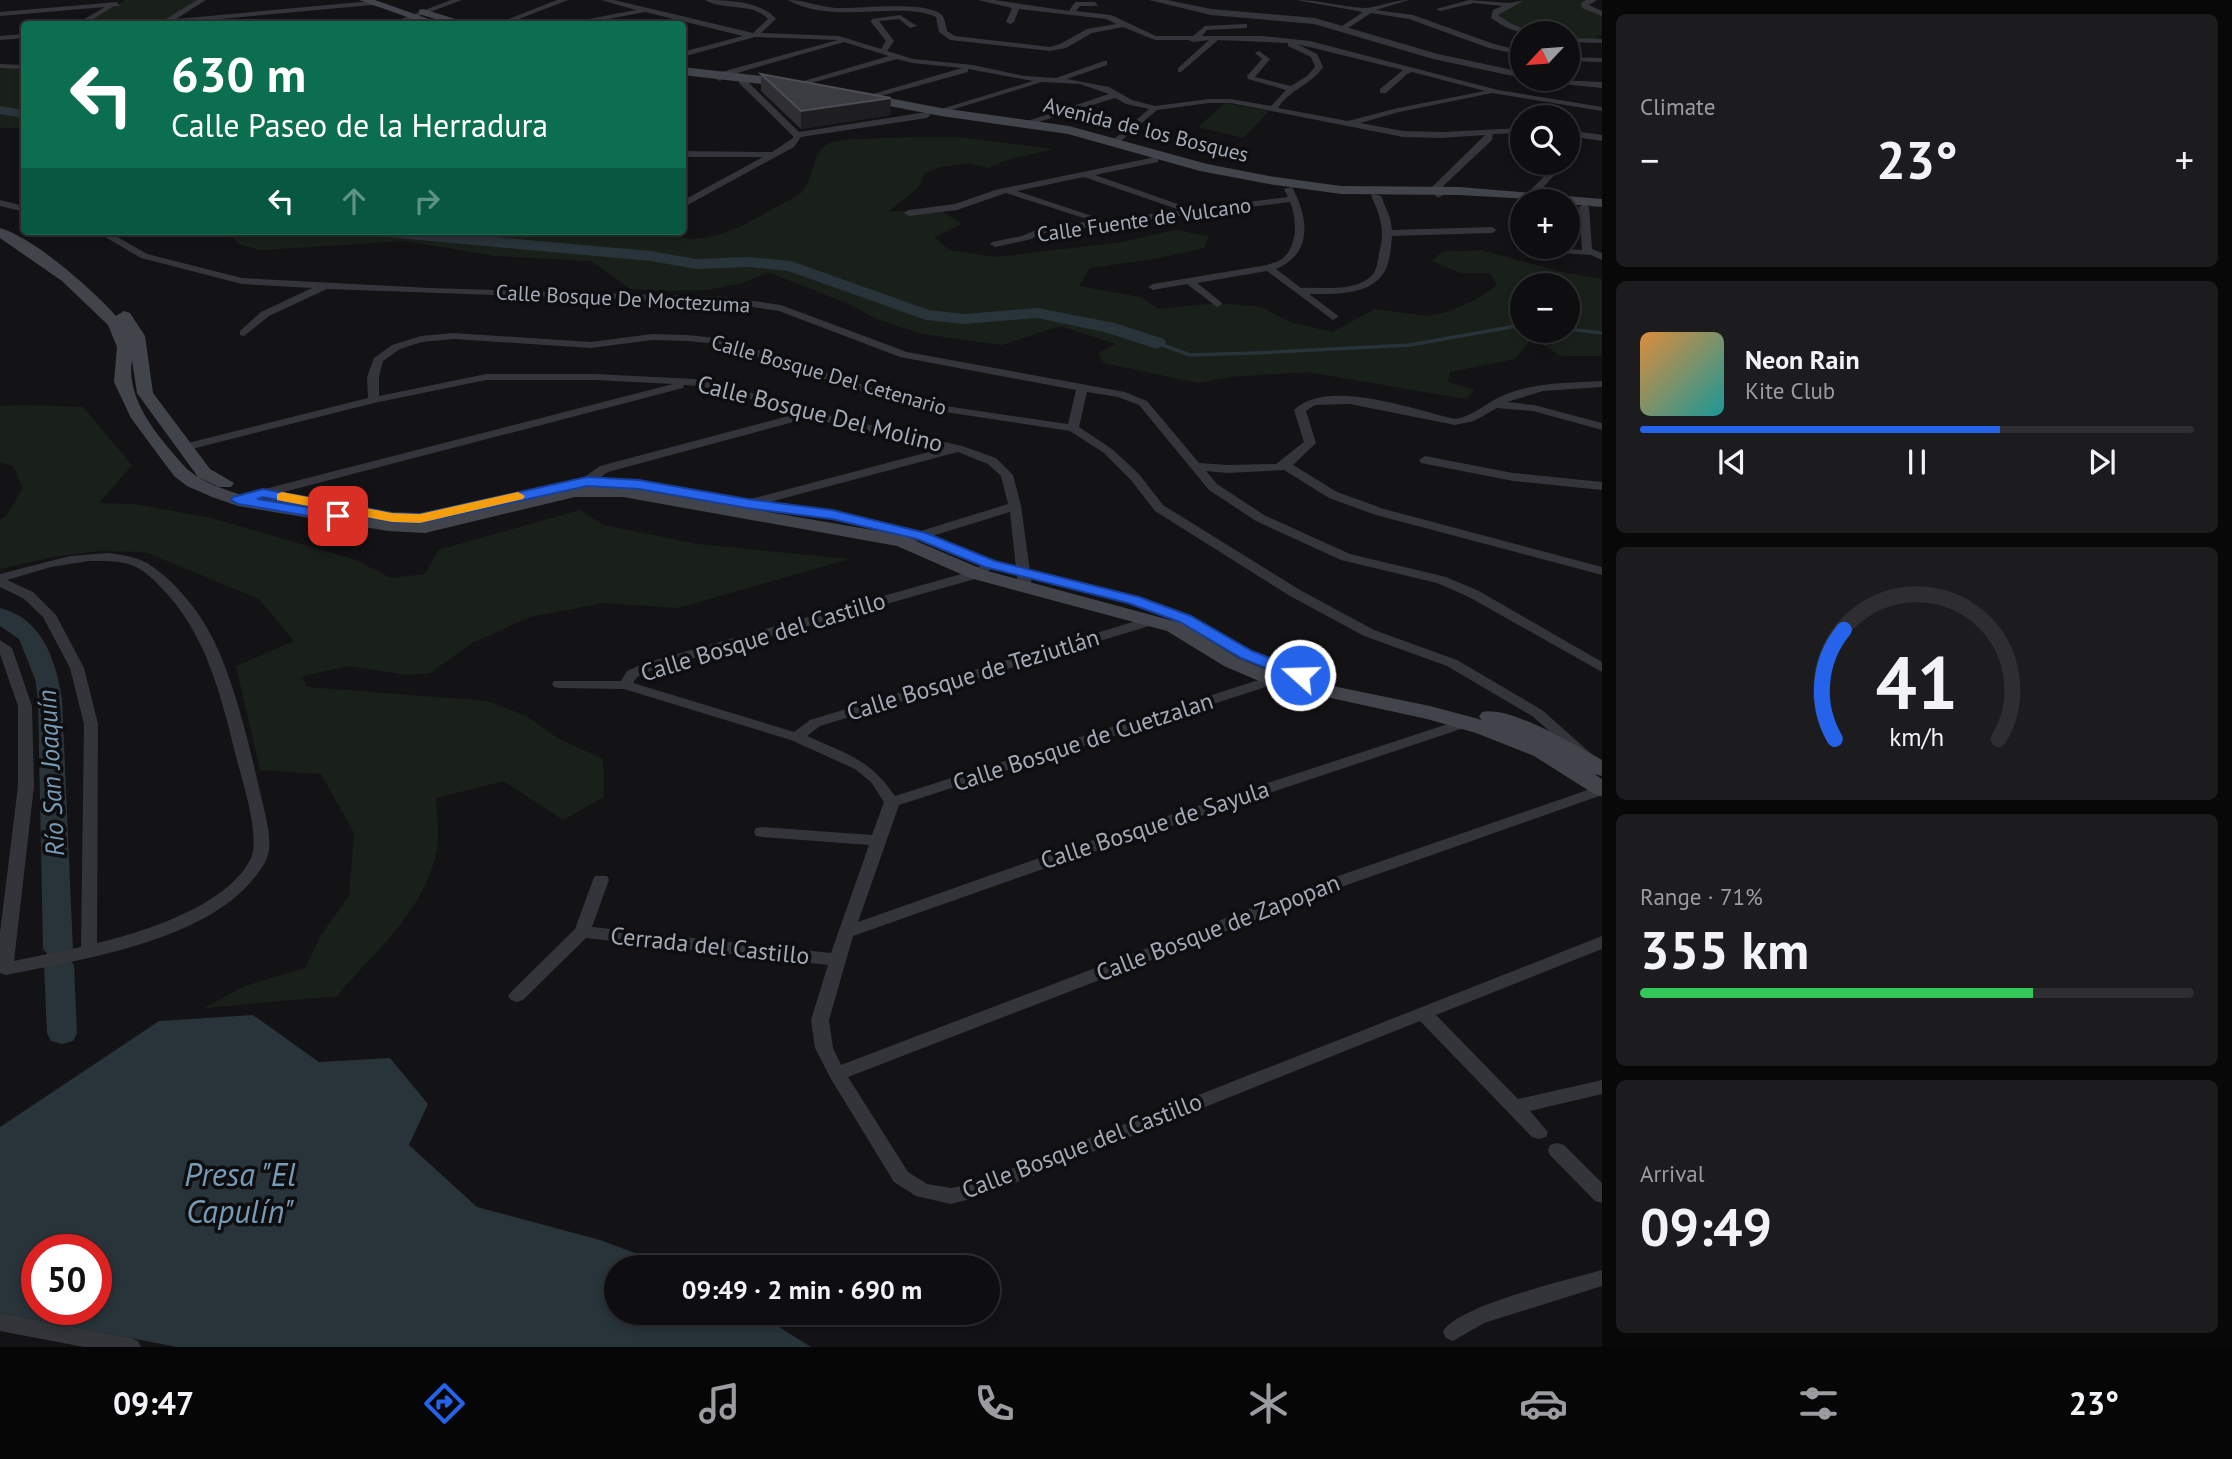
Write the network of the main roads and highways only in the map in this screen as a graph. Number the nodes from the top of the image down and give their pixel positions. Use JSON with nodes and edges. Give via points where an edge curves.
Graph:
{"nodes":[{"id":1,"x":389,"y":0,"type":"edge"},
{"id":2,"x":368,"y":1,"type":"edge"},
{"id":3,"x":426,"y":21,"type":"edge"},
{"id":4,"x":452,"y":21,"type":"edge"},
{"id":5,"x":686,"y":73,"type":"edge"},
{"id":6,"x":722,"y":76,"type":"junction"},
{"id":7,"x":813,"y":93,"type":"edge"},
{"id":8,"x":842,"y":95,"type":"junction"},
{"id":9,"x":1436,"y":192,"type":"junction"},
{"id":10,"x":1510,"y":198,"type":"edge"},
{"id":11,"x":1580,"y":204,"type":"edge"},
{"id":12,"x":1580,"y":206,"type":"edge"},
{"id":13,"x":1602,"y":206,"type":"edge"},
{"id":14,"x":0,"y":223,"type":"edge"},
{"id":15,"x":0,"y":232,"type":"edge"},
{"id":16,"x":21,"y":234,"type":"edge"},
{"id":17,"x":23,"y":235,"type":"edge"},
{"id":18,"x":984,"y":569,"type":"junction"},
{"id":19,"x":1025,"y":580,"type":"junction"},
{"id":20,"x":1598,"y":766,"type":"edge"},
{"id":21,"x":1602,"y":790,"type":"edge"}],
"edges":[{"from":1,"to":4,"type":"main road"},
{"from":2,"to":3,"type":"main road"},
{"from":5,"to":6,"type":"main road","name":"Avenida de los Bosques"},
{"from":6,"to":7,"type":"main road","name":"Avenida de los Bosques"},
{"from":6,"to":8,"type":"main road","name":"Avenida de los Bosques"},
{"from":8,"to":9,"type":"main road","name":"Avenida de los Bosques","via":[[1029,122],[1269,180],[1349,190]]},
{"from":8,"to":9,"type":"main road","name":"Avenida de los Bosques","via":[[927,115],[1063,133],[1292,194]]},
{"from":9,"to":10,"type":"main road","name":"Avenida de los Bosques"},
{"from":11,"to":13,"type":"main road","name":"Avenida de los Bosques"},
{"from":12,"to":13,"type":"main road","name":"Avenida de los Bosques"},
{"from":14,"to":16,"type":"main road"},
{"from":15,"to":18,"type":"main road","via":[[47,261],[112,320],[126,345],[122,380],[126,395],[162,448],[188,478],[238,500],[425,527],[575,492],[623,492],[902,541]]},
{"from":17,"to":18,"type":"main road","via":[[54,251],[135,329],[141,342],[140,378],[145,393],[204,473],[229,485],[392,517],[420,518],[587,481],[639,485],[832,515],[921,536]]},
{"from":18,"to":19,"type":"main road"},
{"from":19,"to":20,"type":"main road","via":[[1134,600],[1186,619],[1282,670],[1386,691],[1522,727]]},
{"from":19,"to":21,"type":"main road","via":[[1174,627],[1231,662],[1273,680],[1465,723],[1542,751]]}]}
